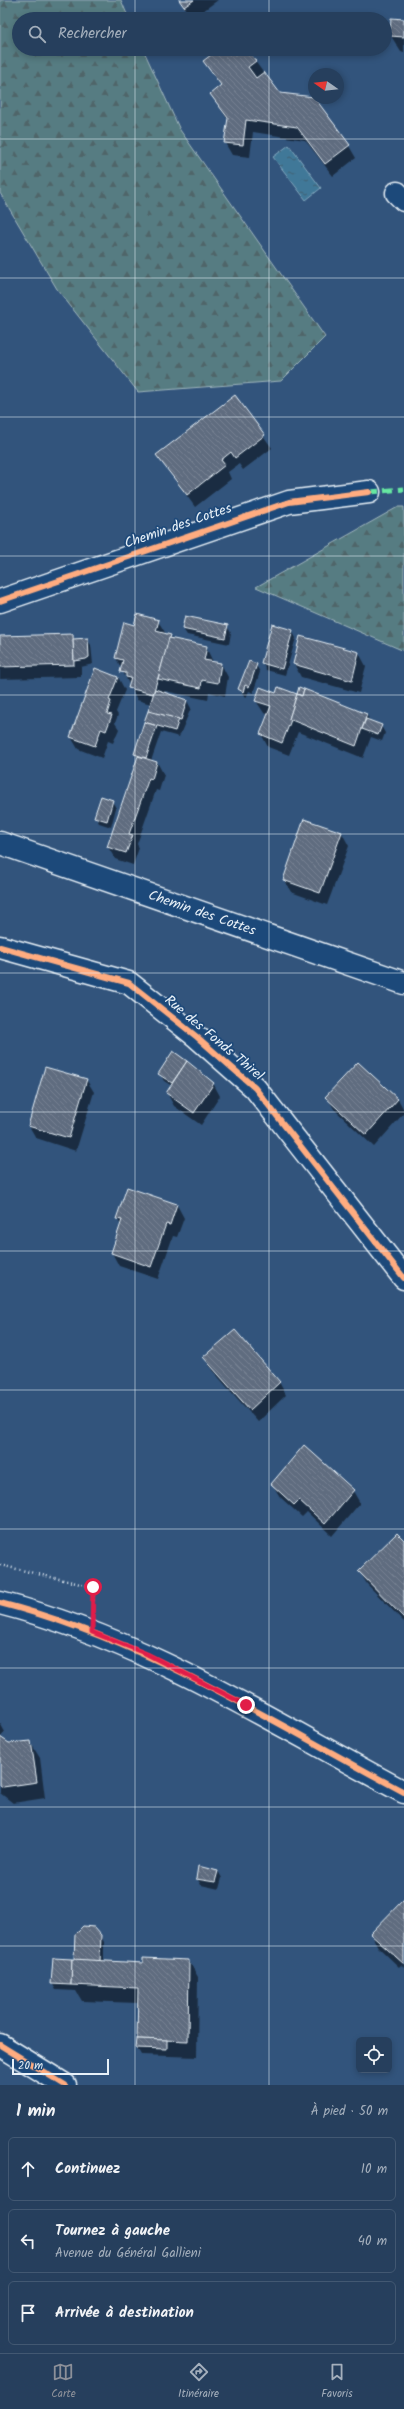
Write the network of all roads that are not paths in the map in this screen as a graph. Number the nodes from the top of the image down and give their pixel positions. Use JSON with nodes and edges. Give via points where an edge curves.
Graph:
{"nodes":[{"id":1,"x":369,"y":492,"type":"dead end"},
{"id":2,"x":0,"y":601,"type":"edge"},
{"id":3,"x":0,"y":843,"type":"edge"},
{"id":4,"x":0,"y":947,"type":"edge"},
{"id":5,"x":404,"y":983,"type":"edge"},
{"id":6,"x":404,"y":1278,"type":"edge"},
{"id":7,"x":0,"y":1603,"type":"edge"},
{"id":8,"x":404,"y":1792,"type":"edge"},
{"id":9,"x":0,"y":2045,"type":"edge"},
{"id":10,"x":65,"y":2085,"type":"edge"}],
"edges":[{"from":1,"to":2,"type":"street","name":"Chemin des Cottes","via":[[289,502]]},
{"from":3,"to":5,"type":"street","name":"Chemin des Cottes"},
{"from":4,"to":6,"type":"street","name":"Rue des Fonds Thirel","via":[[129,983],[197,1037],[255,1088]]},
{"from":7,"to":8,"type":"street","via":[[73,1624],[147,1654]]},
{"from":9,"to":10,"type":"street"}]}
